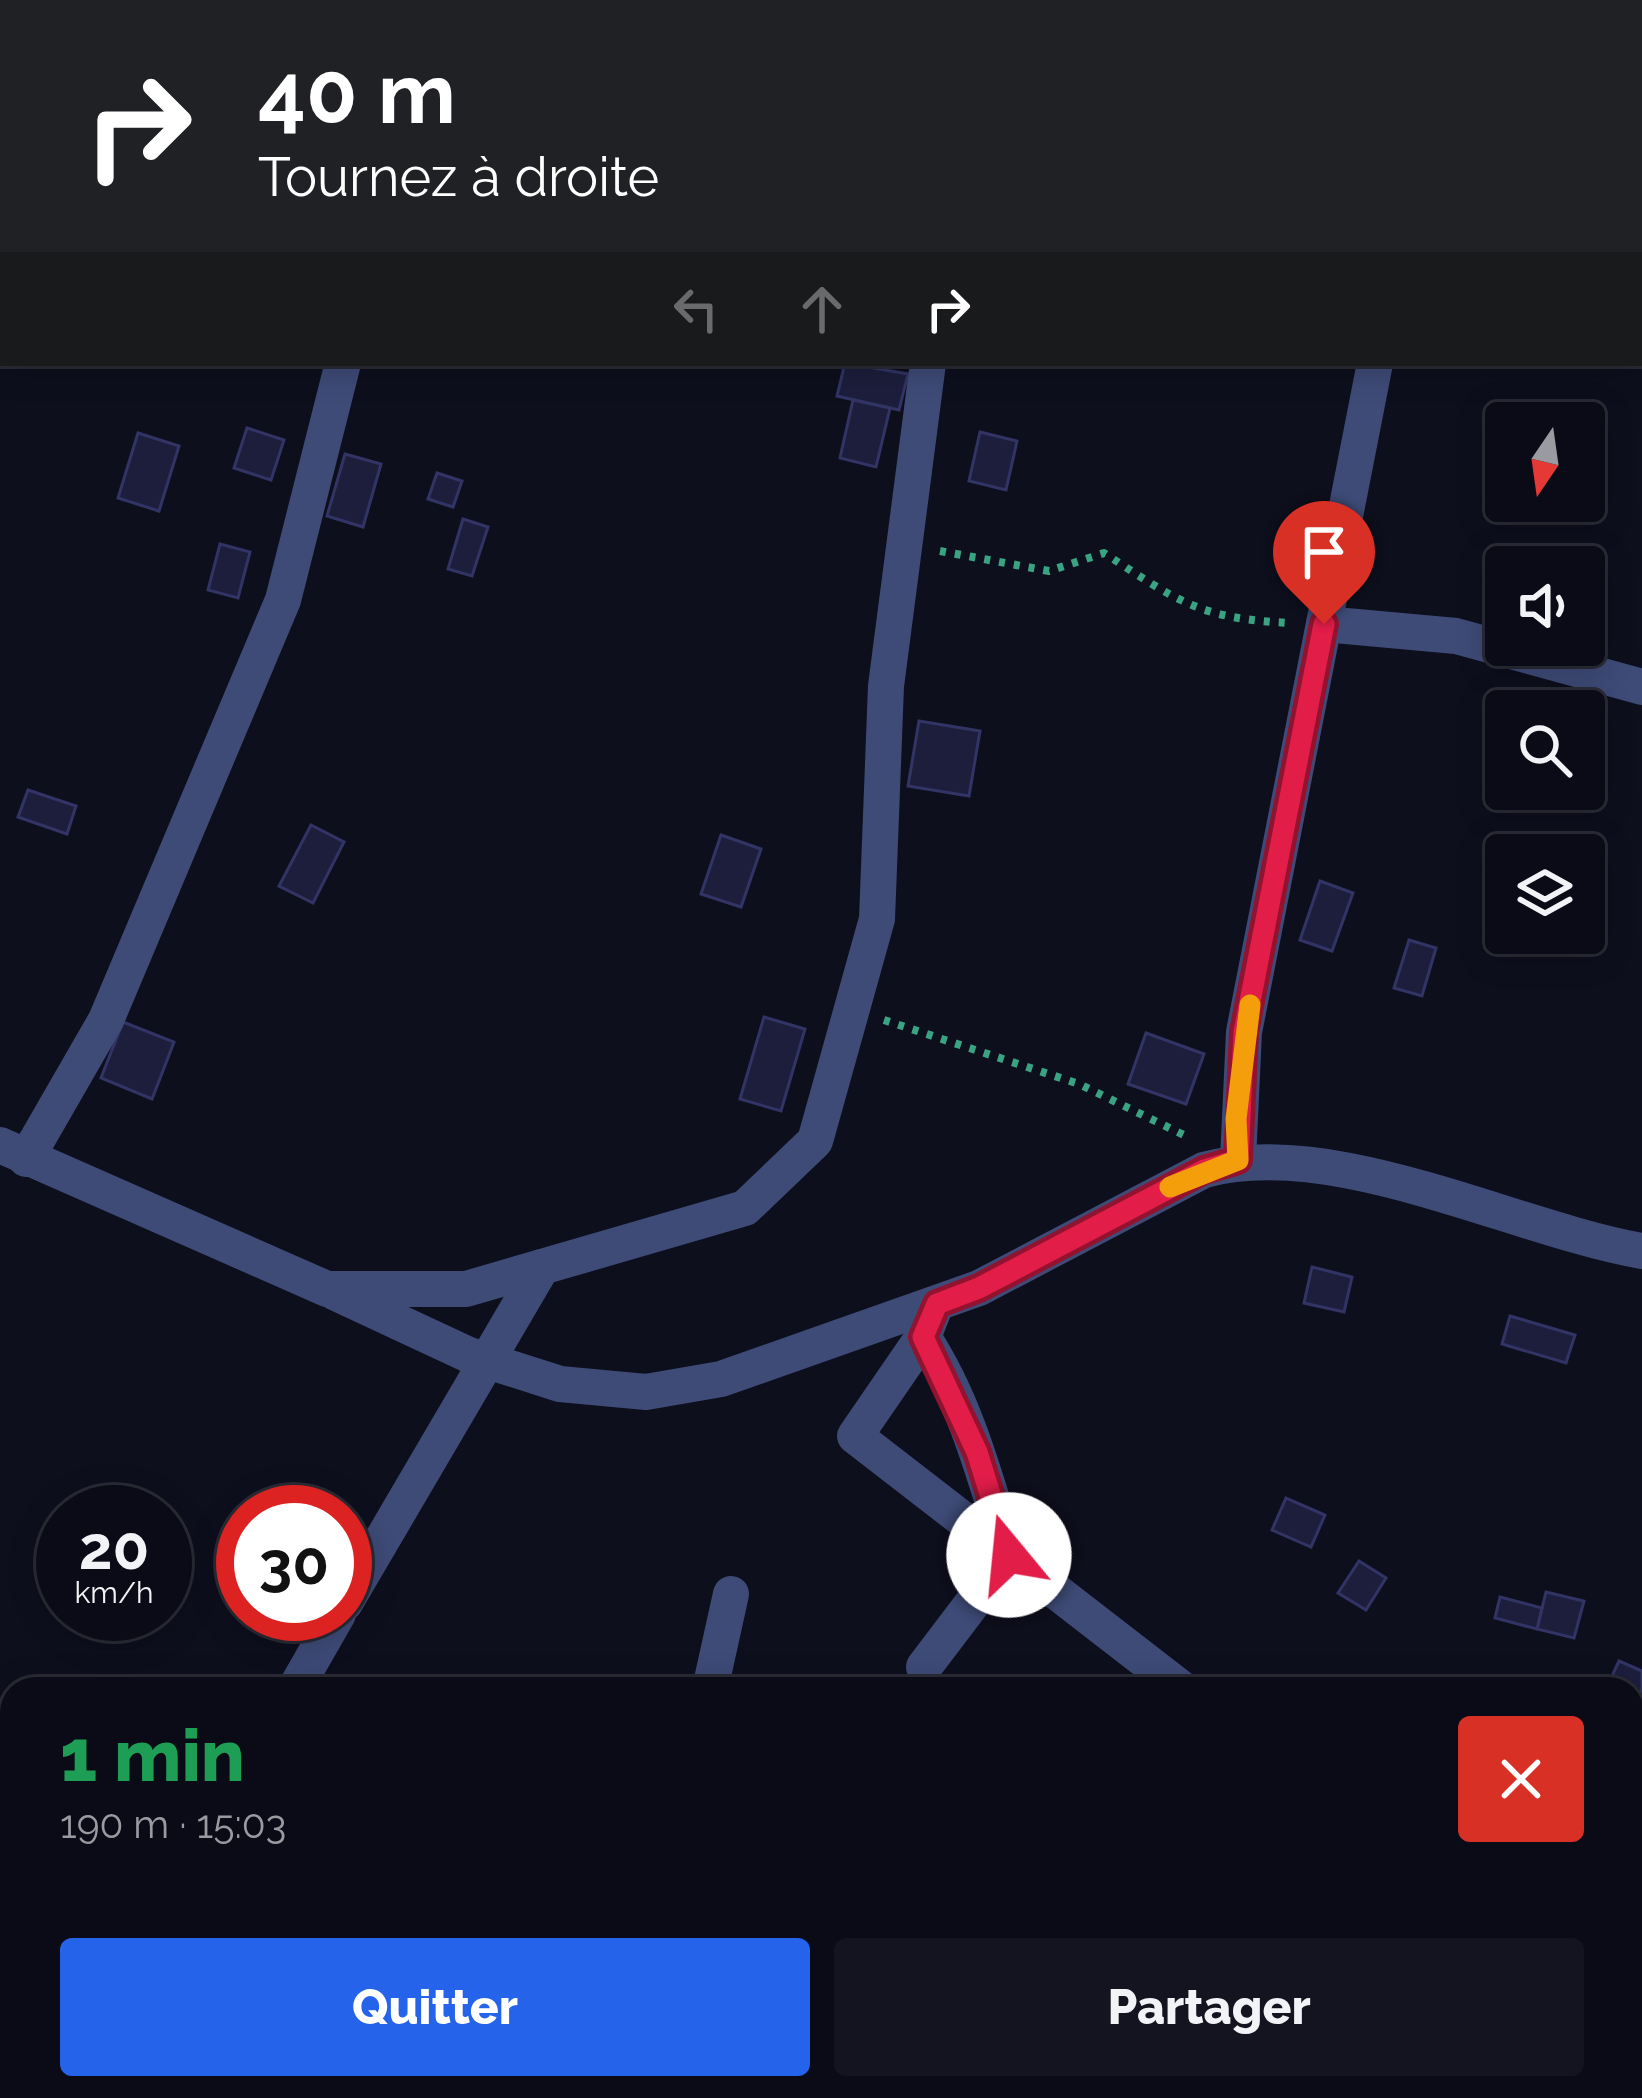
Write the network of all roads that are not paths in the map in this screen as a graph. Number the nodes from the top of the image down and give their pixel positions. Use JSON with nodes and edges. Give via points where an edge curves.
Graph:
{"nodes":[{"id":1,"x":342,"y":366,"type":"edge"},
{"id":2,"x":928,"y":366,"type":"edge"},
{"id":3,"x":1374,"y":366,"type":"edge"},
{"id":4,"x":1324,"y":624,"type":"junction"},
{"id":5,"x":1642,"y":687,"type":"edge"},
{"id":6,"x":13,"y":1152,"type":"edge"},
{"id":7,"x":1238,"y":1160,"type":"junction"},
{"id":8,"x":1642,"y":1251,"type":"edge"},
{"id":9,"x":542,"y":1267,"type":"junction"},
{"id":10,"x":327,"y":1289,"type":"junction"},
{"id":11,"x":930,"y":1320,"type":"junction"},
{"id":12,"x":486,"y":1361,"type":"junction"},
{"id":13,"x":1009,"y":1555,"type":"junction"},
{"id":14,"x":372,"y":1557,"type":"edge"},
{"id":15,"x":731,"y":1594,"type":"dead end"},
{"id":16,"x":323,"y":1641,"type":"edge"},
{"id":17,"x":924,"y":1667,"type":"dead end"},
{"id":18,"x":302,"y":1677,"type":"edge"},
{"id":19,"x":713,"y":1677,"type":"edge"},
{"id":20,"x":1167,"y":1677,"type":"edge"}],
"edges":[{"from":1,"to":6,"type":"street","via":[[283,600],[106,1020]]},
{"from":2,"to":9,"type":"street","via":[[886,686],[877,919],[815,1141],[746,1208]]},
{"from":3,"to":4,"type":"street"},
{"from":4,"to":5,"type":"street","via":[[1456,636]]},
{"from":4,"to":7,"type":"street","via":[[1244,1032]]},
{"from":6,"to":10,"type":"street"},
{"from":7,"to":8,"type":"street","via":[[1353,1175]]},
{"from":7,"to":11,"type":"street","via":[[1204,1170]]},
{"from":9,"to":10,"type":"street","via":[[466,1289]]},
{"from":9,"to":12,"type":"street"},
{"from":10,"to":12,"type":"street"},
{"from":11,"to":12,"type":"street","via":[[646,1392],[560,1384]]},
{"from":11,"to":13,"type":"street"},
{"from":11,"to":13,"type":"street","via":[[855,1436]]},
{"from":12,"to":14,"type":"street"},
{"from":13,"to":17,"type":"street"},
{"from":13,"to":20,"type":"street"},
{"from":15,"to":19,"type":"street"},
{"from":16,"to":18,"type":"street"}]}
